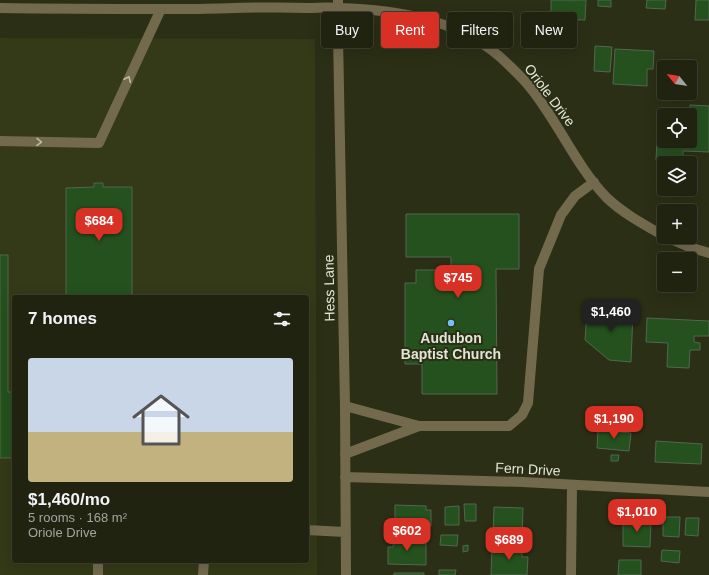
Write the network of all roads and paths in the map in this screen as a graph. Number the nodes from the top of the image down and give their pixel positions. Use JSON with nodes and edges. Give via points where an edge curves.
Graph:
{"nodes":[{"id":1,"x":30,"y":4,"type":"edge"},
{"id":2,"x":338,"y":4,"type":"edge"},
{"id":3,"x":179,"y":5,"type":"edge"},
{"id":4,"x":0,"y":8,"type":"edge"},
{"id":5,"x":161,"y":9,"type":"junction"},
{"id":6,"x":0,"y":141,"type":"edge"},
{"id":7,"x":594,"y":182,"type":"junction"},
{"id":8,"x":657,"y":231,"type":"edge"},
{"id":9,"x":682,"y":244,"type":"edge"},
{"id":10,"x":709,"y":253,"type":"edge"},
{"id":11,"x":345,"y":406,"type":"junction"},
{"id":12,"x":419,"y":426,"type":"junction"},
{"id":13,"x":346,"y":454,"type":"junction"},
{"id":14,"x":345,"y":477,"type":"junction"},
{"id":15,"x":572,"y":486,"type":"junction"},
{"id":16,"x":709,"y":492,"type":"edge"},
{"id":17,"x":309,"y":530,"type":"edge"},
{"id":18,"x":345,"y":532,"type":"junction"},
{"id":19,"x":98,"y":563,"type":"edge"},
{"id":20,"x":204,"y":563,"type":"edge"},
{"id":21,"x":98,"y":575,"type":"edge"},
{"id":22,"x":204,"y":575,"type":"edge"},
{"id":23,"x":346,"y":575,"type":"edge"},
{"id":24,"x":571,"y":575,"type":"edge"}],
"edges":[{"from":1,"to":4,"type":"street","name":"Oriole Drive"},
{"from":1,"to":5,"type":"street","name":"Oriole Drive"},
{"from":2,"to":3,"type":"street","name":"Oriole Drive","via":[[298,7]]},
{"from":2,"to":7,"type":"street","name":"Oriole Drive","via":[[413,15],[460,30],[476,39],[530,87]]},
{"from":2,"to":11,"type":"street","name":"Hess Lane"},
{"from":3,"to":5,"type":"street","name":"Oriole Drive"},
{"from":6,"to":5,"type":"street","one_way":true,"via":[[99,143]]},
{"from":7,"to":8,"type":"street","name":"Oriole Drive","via":[[608,198],[630,216]]},
{"from":7,"to":12,"type":"street","via":[[575,196],[561,214],[539,269],[528,403],[522,415],[509,426]]},
{"from":9,"to":10,"type":"street","name":"Oriole Drive"},
{"from":11,"to":12,"type":"street"},
{"from":11,"to":13,"type":"street","name":"Hess Lane"},
{"from":12,"to":13,"type":"street"},
{"from":13,"to":14,"type":"street","name":"Hess Lane"},
{"from":14,"to":15,"type":"street","name":"Fern Drive","via":[[522,482]]},
{"from":14,"to":18,"type":"street","name":"Hess Lane"},
{"from":15,"to":16,"type":"street","name":"Fern Drive"},
{"from":15,"to":24,"type":"street"},
{"from":17,"to":18,"type":"street"},
{"from":18,"to":23,"type":"street","name":"Hess Lane"},
{"from":19,"to":21,"type":"street"},
{"from":20,"to":22,"type":"street"}]}
